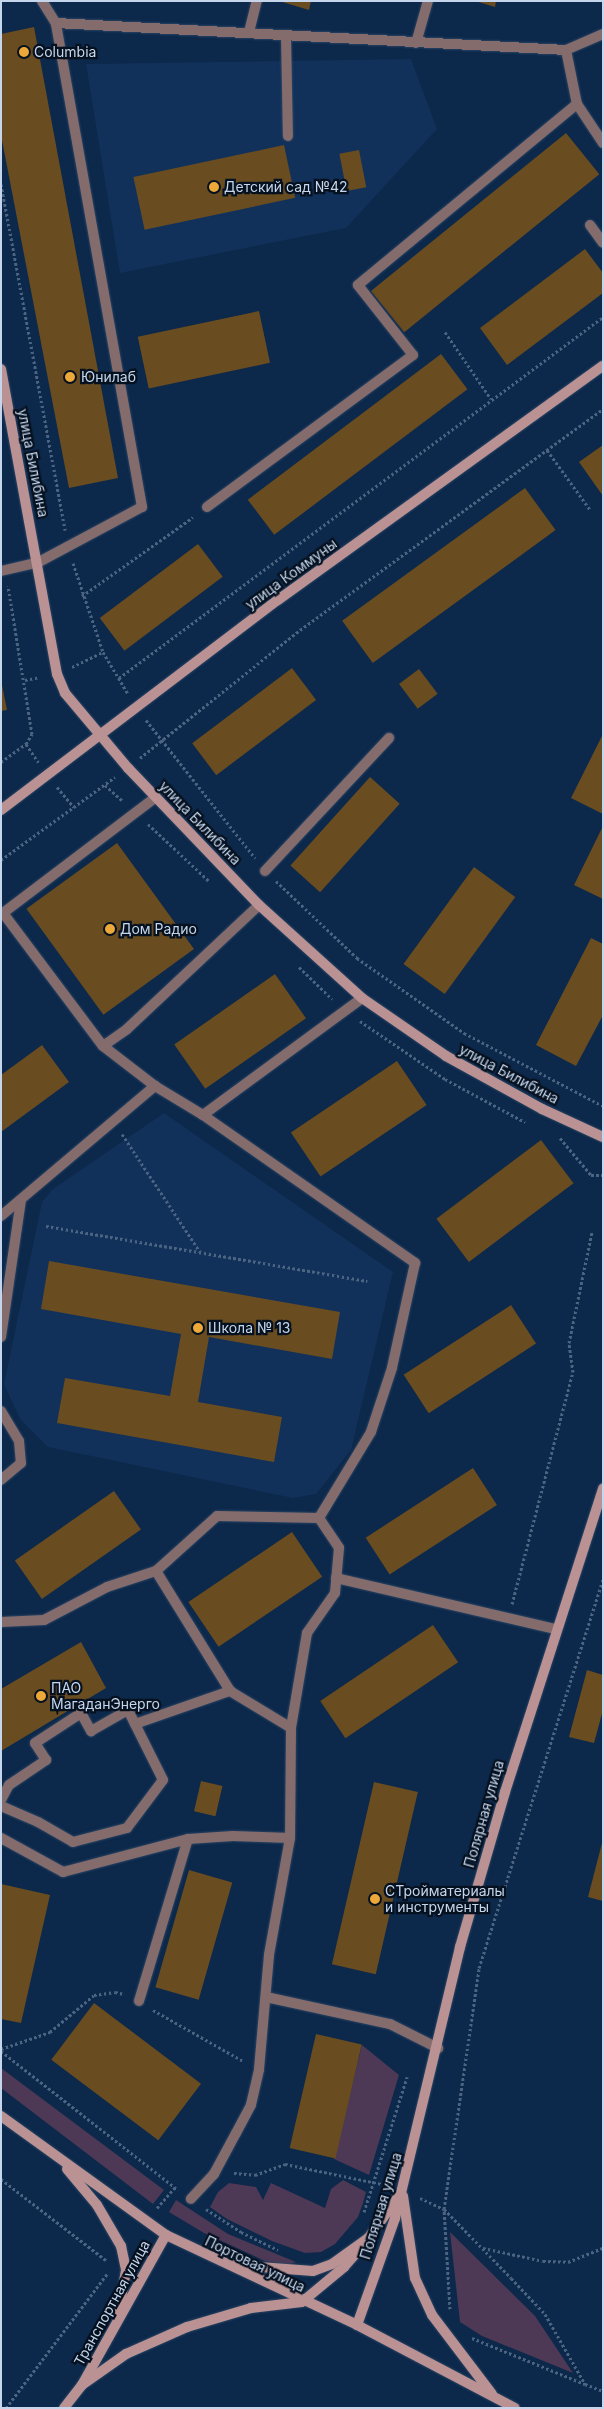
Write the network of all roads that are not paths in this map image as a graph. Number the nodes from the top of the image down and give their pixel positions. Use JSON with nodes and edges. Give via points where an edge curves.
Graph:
{"nodes":[{"id":1,"x":42,"y":1,"type":"edge"},
{"id":2,"x":257,"y":1,"type":"edge"},
{"id":3,"x":428,"y":1,"type":"edge"},
{"id":4,"x":56,"y":24,"type":"junction"},
{"id":5,"x":249,"y":32,"type":"junction"},
{"id":6,"x":603,"y":34,"type":"edge"},
{"id":7,"x":286,"y":36,"type":"junction"},
{"id":8,"x":416,"y":43,"type":"junction"},
{"id":9,"x":566,"y":50,"type":"junction"},
{"id":10,"x":577,"y":104,"type":"junction"},
{"id":11,"x":288,"y":136,"type":"dead end"},
{"id":12,"x":603,"y":144,"type":"edge"},
{"id":13,"x":590,"y":225,"type":"dead end"},
{"id":14,"x":603,"y":242,"type":"edge"},
{"id":15,"x":603,"y":366,"type":"edge"},
{"id":16,"x":1,"y":369,"type":"edge"},
{"id":17,"x":207,"y":507,"type":"road end"},
{"id":18,"x":38,"y":564,"type":"junction"},
{"id":19,"x":3,"y":570,"type":"edge"},
{"id":20,"x":100,"y":735,"type":"junction"},
{"id":21,"x":389,"y":738,"type":"dead end"},
{"id":22,"x":156,"y":797,"type":"junction"},
{"id":23,"x":1,"y":810,"type":"edge"},
{"id":24,"x":266,"y":871,"type":"dead end"},
{"id":25,"x":259,"y":905,"type":"junction"},
{"id":26,"x":362,"y":998,"type":"junction"},
{"id":27,"x":103,"y":1046,"type":"junction"},
{"id":28,"x":155,"y":1086,"type":"junction"},
{"id":29,"x":203,"y":1115,"type":"junction"},
{"id":30,"x":603,"y":1137,"type":"edge"},
{"id":31,"x":21,"y":1200,"type":"junction"},
{"id":32,"x":1,"y":1216,"type":"edge"},
{"id":33,"x":1,"y":1337,"type":"edge"},
{"id":34,"x":1,"y":1411,"type":"edge"},
{"id":35,"x":1,"y":1480,"type":"edge"},
{"id":36,"x":603,"y":1488,"type":"edge"},
{"id":37,"x":319,"y":1518,"type":"junction"},
{"id":38,"x":156,"y":1571,"type":"junction"},
{"id":39,"x":336,"y":1578,"type":"junction"},
{"id":40,"x":1,"y":1622,"type":"edge"},
{"id":41,"x":555,"y":1629,"type":"junction"},
{"id":42,"x":230,"y":1691,"type":"junction"},
{"id":43,"x":135,"y":1724,"type":"junction"},
{"id":44,"x":291,"y":1728,"type":"junction"},
{"id":45,"x":1,"y":1800,"type":"edge"},
{"id":46,"x":1,"y":1806,"type":"edge"},
{"id":47,"x":1,"y":1838,"type":"edge"},
{"id":48,"x":290,"y":1838,"type":"junction"},
{"id":49,"x":188,"y":1839,"type":"junction"},
{"id":50,"x":266,"y":1997,"type":"junction"},
{"id":51,"x":139,"y":2002,"type":"road end"},
{"id":52,"x":438,"y":2048,"type":"junction"},
{"id":53,"x":1,"y":2116,"type":"edge"},
{"id":54,"x":54,"y":2155,"type":"junction"},
{"id":55,"x":402,"y":2190,"type":"junction"},
{"id":56,"x":191,"y":2199,"type":"dead end"},
{"id":57,"x":166,"y":2235,"type":"junction"},
{"id":58,"x":371,"y":2236,"type":"junction"},
{"id":59,"x":224,"y":2264,"type":"junction"},
{"id":60,"x":302,"y":2302,"type":"junction"},
{"id":61,"x":357,"y":2325,"type":"junction"},
{"id":62,"x":115,"y":2326,"type":"junction"},
{"id":63,"x":82,"y":2385,"type":"junction"},
{"id":64,"x":494,"y":2397,"type":"junction"},
{"id":65,"x":64,"y":2408,"type":"edge"},
{"id":66,"x":515,"y":2408,"type":"edge"}],
"edges":[{"from":1,"to":4,"type":"lane"},
{"from":2,"to":5,"type":"lane"},
{"from":3,"to":8,"type":"lane"},
{"from":4,"to":5,"type":"lane"},
{"from":4,"to":18,"type":"lane","via":[[142,507]]},
{"from":5,"to":7,"type":"lane"},
{"from":6,"to":9,"type":"lane"},
{"from":7,"to":8,"type":"lane"},
{"from":7,"to":11,"type":"lane"},
{"from":8,"to":9,"type":"lane"},
{"from":9,"to":10,"type":"lane"},
{"from":10,"to":12,"type":"lane"},
{"from":10,"to":17,"type":"lane","via":[[358,285],[413,356]]},
{"from":13,"to":14,"type":"lane"},
{"from":15,"to":20,"type":"main road","name":"улица Коммуны","via":[[278,600]]},
{"from":16,"to":18,"type":"main road","name":"улица Билибина"},
{"from":18,"to":19,"type":"lane"},
{"from":18,"to":20,"type":"main road","name":"улица Билибина","via":[[61,684]]},
{"from":20,"to":22,"type":"main road","name":"улица Билибина"},
{"from":20,"to":23,"type":"main road","name":"улица Коммуны"},
{"from":21,"to":24,"type":"lane"},
{"from":22,"to":25,"type":"main road","name":"улица Билибина"},
{"from":22,"to":27,"type":"lane","via":[[3,913]]},
{"from":25,"to":26,"type":"main road","name":"улица Билибина"},
{"from":25,"to":27,"type":"lane","via":[[127,1028]]},
{"from":26,"to":29,"type":"lane"},
{"from":26,"to":30,"type":"main road","name":"улица Билибина","via":[[446,1056]]},
{"from":27,"to":28,"type":"lane"},
{"from":28,"to":29,"type":"lane"},
{"from":28,"to":31,"type":"lane"},
{"from":29,"to":37,"type":"lane","via":[[415,1263],[392,1368],[371,1432]]},
{"from":31,"to":32,"type":"lane"},
{"from":31,"to":33,"type":"lane"},
{"from":34,"to":35,"type":"lane","via":[[19,1441],[21,1463]]},
{"from":36,"to":41,"type":"main road","name":"Полярная улица"},
{"from":37,"to":38,"type":"lane","via":[[217,1516]]},
{"from":37,"to":39,"type":"lane","via":[[339,1548]]},
{"from":38,"to":40,"type":"lane","via":[[107,1587],[44,1620]]},
{"from":38,"to":42,"type":"lane"},
{"from":39,"to":41,"type":"lane"},
{"from":39,"to":44,"type":"lane","via":[[334,1593],[306,1633]]},
{"from":41,"to":52,"type":"main road","name":"Полярная улица","via":[[460,1947]]},
{"from":42,"to":43,"type":"lane"},
{"from":42,"to":44,"type":"lane"},
{"from":43,"to":45,"type":"lane","via":[[128,1710],[91,1731],[81,1713],[35,1743],[46,1760],[9,1785]]},
{"from":43,"to":46,"type":"lane","via":[[163,1780],[127,1828],[73,1842]]},
{"from":44,"to":48,"type":"lane"},
{"from":47,"to":49,"type":"lane","via":[[63,1872]]},
{"from":48,"to":49,"type":"lane","via":[[232,1836]]},
{"from":48,"to":50,"type":"lane","via":[[269,1955]]},
{"from":49,"to":51,"type":"lane"},
{"from":50,"to":52,"type":"lane","via":[[390,2024]]},
{"from":50,"to":56,"type":"lane","via":[[259,2070],[251,2105],[214,2174]]},
{"from":52,"to":55,"type":"main road","name":"Полярная улица"},
{"from":53,"to":54,"type":"main road","name":"Портовая улица"},
{"from":54,"to":57,"type":"main road","name":"Портовая улица"},
{"from":54,"to":62,"type":"main road","via":[[97,2205],[121,2246],[126,2282]]},
{"from":55,"to":58,"type":"main road"},
{"from":55,"to":61,"type":"main road","name":"Полярная улица"},
{"from":55,"to":64,"type":"main road","via":[[416,2278],[432,2315]]},
{"from":57,"to":59,"type":"main road","name":"Портовая улица"},
{"from":57,"to":62,"type":"main road","name":"Транспортная улица"},
{"from":58,"to":59,"type":"main road","via":[[332,2264],[313,2271]]},
{"from":58,"to":60,"type":"main road","via":[[344,2267]]},
{"from":59,"to":60,"type":"main road","name":"Портовая улица"},
{"from":60,"to":61,"type":"main road","name":"Портовая улица"},
{"from":60,"to":63,"type":"main road","name":"Транспортная улица","via":[[250,2308],[187,2327],[126,2354]]},
{"from":61,"to":64,"type":"main road","name":"Портовая улица"},
{"from":62,"to":63,"type":"main road","name":"Транспортная улица"},
{"from":63,"to":65,"type":"main road","name":"Транспортная улица"},
{"from":64,"to":66,"type":"main road","name":"Портовая улица"}]}
